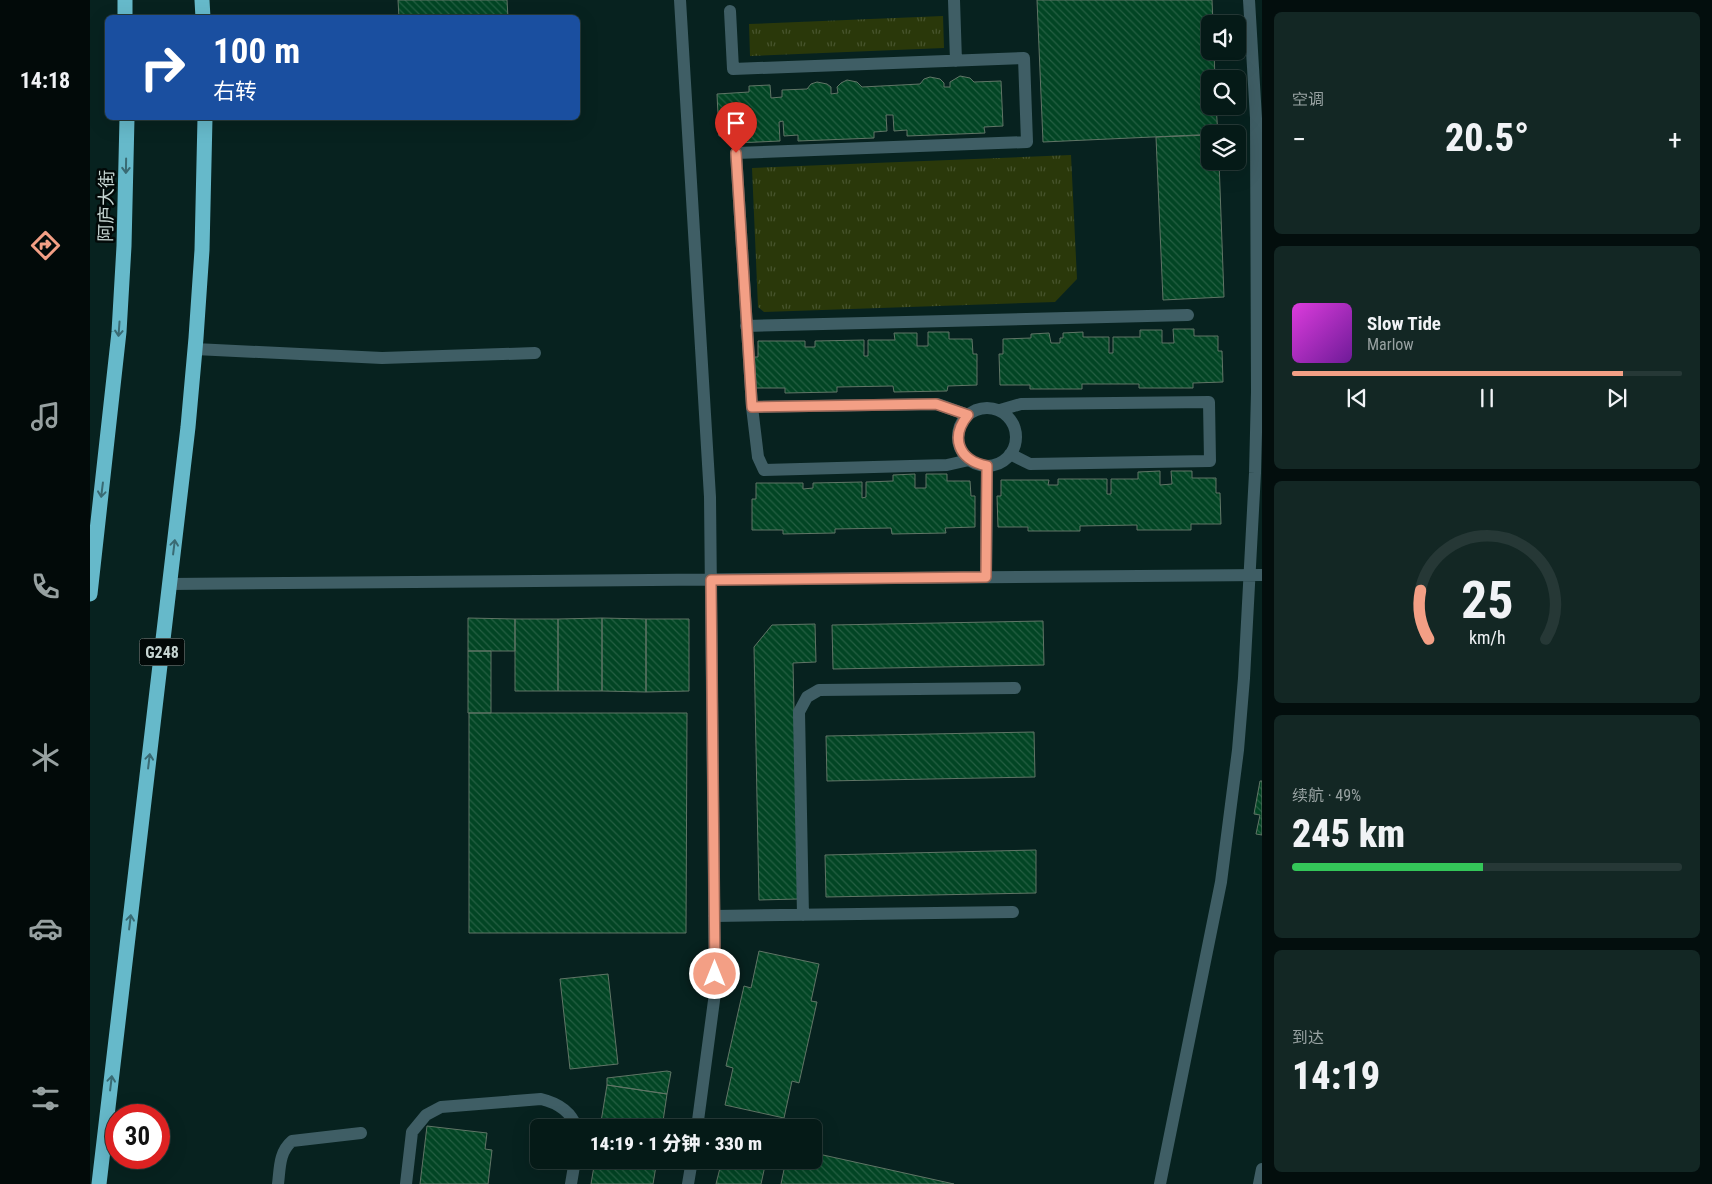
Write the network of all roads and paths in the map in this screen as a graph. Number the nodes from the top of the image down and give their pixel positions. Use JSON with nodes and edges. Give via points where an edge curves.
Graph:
{"nodes":[{"id":1,"x":124,"y":0,"type":"edge"},
{"id":2,"x":202,"y":0,"type":"edge"},
{"id":3,"x":680,"y":0,"type":"edge"},
{"id":4,"x":954,"y":0,"type":"edge"},
{"id":5,"x":1249,"y":0,"type":"edge"},
{"id":6,"x":730,"y":12,"type":"dead end"},
{"id":7,"x":125,"y":15,"type":"edge"},
{"id":8,"x":203,"y":15,"type":"edge"},
{"id":9,"x":956,"y":61,"type":"junction"},
{"id":10,"x":127,"y":120,"type":"edge"},
{"id":11,"x":205,"y":120,"type":"edge"},
{"id":12,"x":1188,"y":315,"type":"dead end"},
{"id":13,"x":746,"y":326,"type":"junction"},
{"id":14,"x":195,"y":350,"type":"junction"},
{"id":15,"x":535,"y":353,"type":"dead end"},
{"id":16,"x":752,"y":407,"type":"junction"},
{"id":17,"x":1000,"y":410,"type":"junction"},
{"id":18,"x":968,"y":415,"type":"junction"},
{"id":19,"x":1010,"y":454,"type":"junction"},
{"id":20,"x":969,"y":460,"type":"junction"},
{"id":21,"x":987,"y":466,"type":"junction"},
{"id":22,"x":1256,"y":575,"type":"edge"},
{"id":23,"x":986,"y":577,"type":"junction"},
{"id":24,"x":711,"y":580,"type":"junction"},
{"id":25,"x":170,"y":584,"type":"junction"},
{"id":26,"x":90,"y":587,"type":"edge"},
{"id":27,"x":1015,"y":688,"type":"dead end"},
{"id":28,"x":1013,"y":912,"type":"dead end"},
{"id":29,"x":803,"y":915,"type":"junction"},
{"id":30,"x":714,"y":916,"type":"junction"},
{"id":31,"x":572,"y":1119,"type":"edge"},
{"id":32,"x":698,"y":1119,"type":"edge"},
{"id":33,"x":361,"y":1134,"type":"dead end"},
{"id":34,"x":574,"y":1169,"type":"edge"},
{"id":35,"x":690,"y":1169,"type":"edge"},
{"id":36,"x":1262,"y":1170,"type":"edge"},
{"id":37,"x":99,"y":1184,"type":"edge"},
{"id":38,"x":278,"y":1184,"type":"edge"},
{"id":39,"x":406,"y":1184,"type":"edge"},
{"id":40,"x":571,"y":1184,"type":"edge"},
{"id":41,"x":688,"y":1184,"type":"edge"},
{"id":42,"x":1160,"y":1184,"type":"edge"},
{"id":43,"x":1259,"y":1184,"type":"edge"}],
"edges":[{"from":1,"to":7,"type":"highway"},
{"from":2,"to":8,"type":"highway"},
{"from":3,"to":24,"type":"street","via":[[709,487]]},
{"from":4,"to":9,"type":"street"},
{"from":5,"to":22,"type":"street","via":[[1256,118]]},
{"from":6,"to":9,"type":"street","via":[[733,69]]},
{"from":9,"to":13,"type":"street","via":[[1024,58],[1027,142],[736,153]]},
{"from":10,"to":26,"type":"highway","name":"阿庐大街","one_way":true,"via":[[119,332]]},
{"from":11,"to":14,"type":"highway","number":"G248","via":[[202,250]]},
{"from":12,"to":13,"type":"street"},
{"from":13,"to":16,"type":"street"},
{"from":14,"to":15,"type":"street","via":[[382,358]]},
{"from":25,"to":14,"type":"highway","number":"G248","one_way":true},
{"from":16,"to":18,"type":"street","via":[[936,404]]},
{"from":16,"to":20,"type":"street","via":[[758,457],[764,470],[946,465]]},
{"from":17,"to":18,"type":"street","via":[[989,407]]},
{"from":17,"to":19,"type":"street","via":[[1015,426],[1017,438]]},
{"from":17,"to":19,"type":"street","via":[[1021,404],[1209,402],[1210,461],[1030,464]]},
{"from":18,"to":20,"type":"street","via":[[958,434],[959,444]]},
{"from":19,"to":21,"type":"street","via":[[1004,460]]},
{"from":20,"to":21,"type":"street"},
{"from":21,"to":23,"type":"street"},
{"from":22,"to":23,"type":"street"},
{"from":22,"to":42,"type":"street","via":[[1221,882]]},
{"from":23,"to":24,"type":"street"},
{"from":24,"to":25,"type":"street"},
{"from":24,"to":30,"type":"street"},
{"from":37,"to":25,"type":"highway","number":"G248","one_way":true},
{"from":27,"to":29,"type":"street","via":[[819,690],[807,697],[799,712]]},
{"from":28,"to":29,"type":"street"},
{"from":29,"to":30,"type":"street"},
{"from":30,"to":32,"type":"street","via":[[715,993]]},
{"from":31,"to":39,"type":"street","via":[[563,1108],[541,1099],[440,1108],[426,1115],[412,1132]]},
{"from":33,"to":38,"type":"street","via":[[292,1141],[281,1157]]},
{"from":34,"to":40,"type":"street"},
{"from":35,"to":41,"type":"street"},
{"from":36,"to":43,"type":"street"}]}
